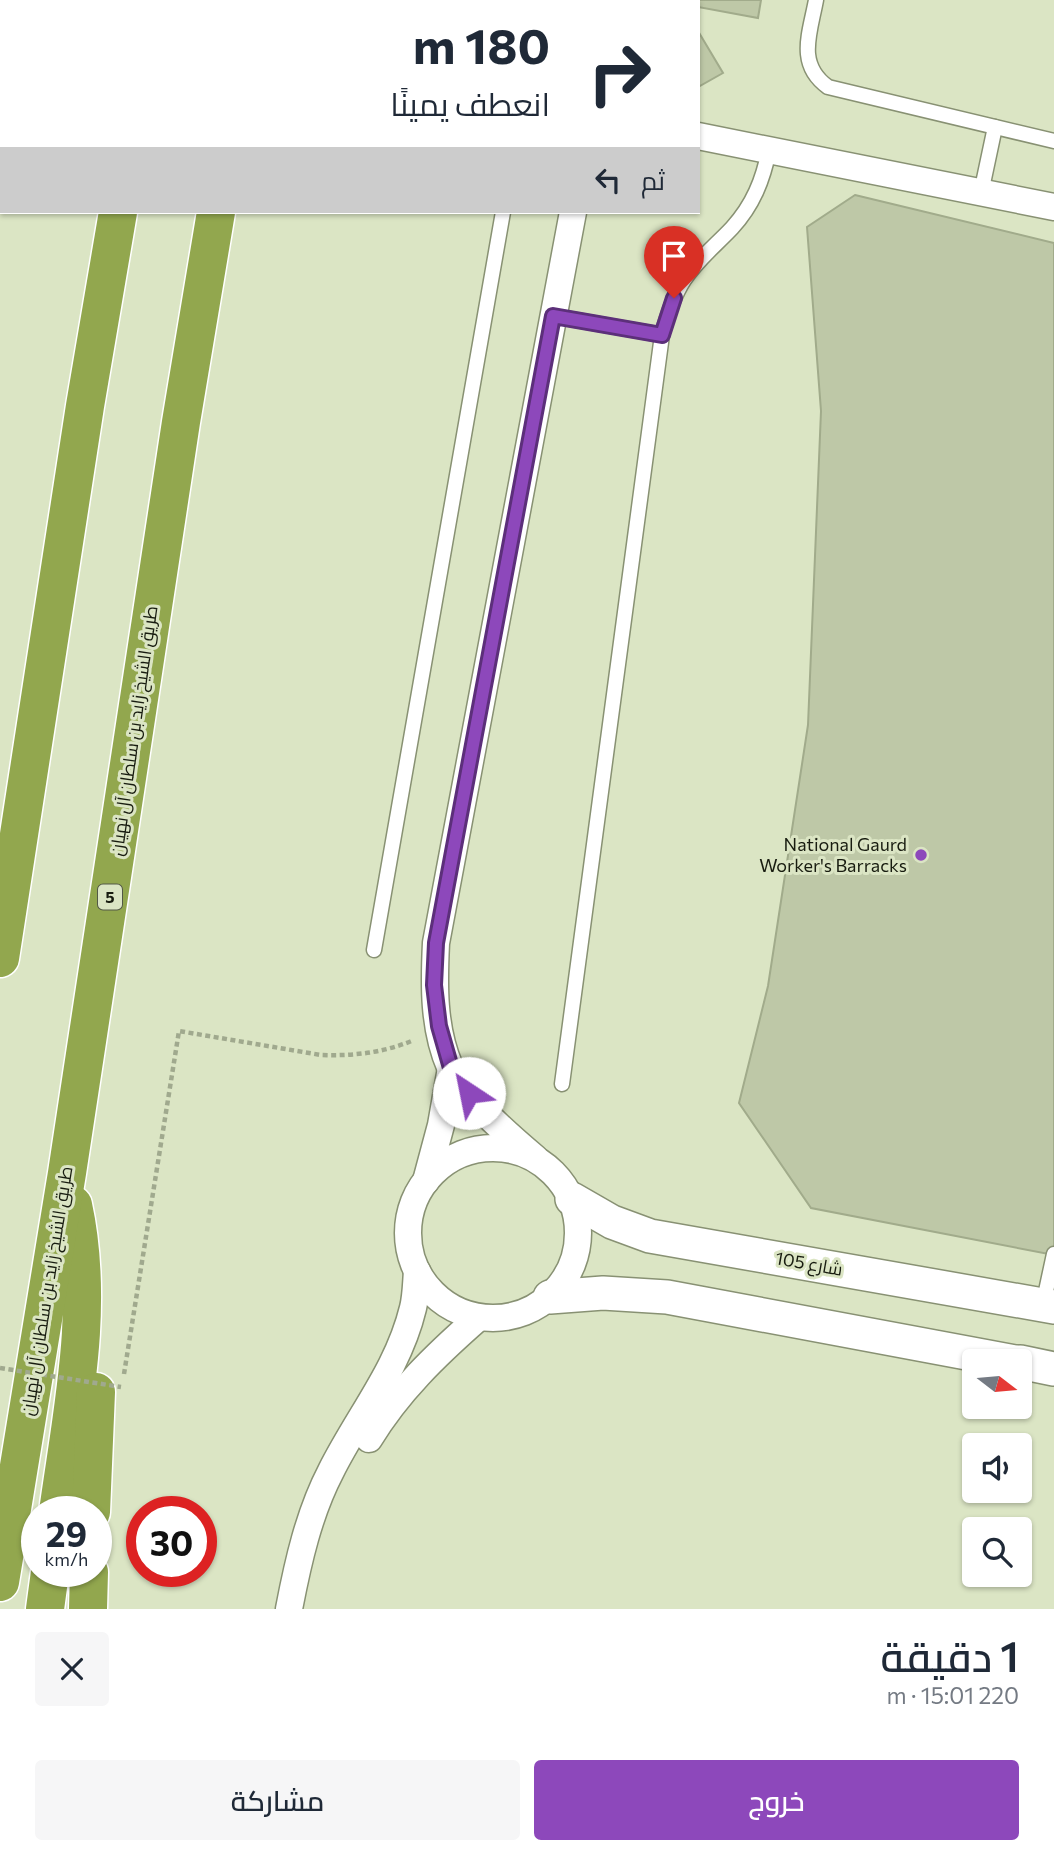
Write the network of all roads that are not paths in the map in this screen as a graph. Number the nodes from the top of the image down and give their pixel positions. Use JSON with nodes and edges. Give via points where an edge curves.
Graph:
{"nodes":[{"id":1,"x":816,"y":0,"type":"edge"},
{"id":2,"x":995,"y":127,"type":"junction"},
{"id":3,"x":700,"y":136,"type":"edge"},
{"id":4,"x":1054,"y":141,"type":"edge"},
{"id":5,"x":769,"y":150,"type":"junction"},
{"id":6,"x":981,"y":193,"type":"junction"},
{"id":7,"x":1054,"y":207,"type":"edge"},
{"id":8,"x":118,"y":214,"type":"edge"},
{"id":9,"x":216,"y":214,"type":"edge"},
{"id":10,"x":503,"y":214,"type":"edge"},
{"id":11,"x":573,"y":214,"type":"edge"},
{"id":12,"x":553,"y":316,"type":"junction"},
{"id":13,"x":662,"y":335,"type":"junction"},
{"id":14,"x":13,"y":864,"type":"junction"},
{"id":15,"x":0,"y":914,"type":"edge"},
{"id":16,"x":374,"y":950,"type":"dead end"},
{"id":17,"x":0,"y":958,"type":"edge"},
{"id":18,"x":451,"y":1068,"type":"junction"},
{"id":19,"x":562,"y":1084,"type":"dead end"},
{"id":20,"x":535,"y":1158,"type":"junction"},
{"id":21,"x":67,"y":1173,"type":"junction"},
{"id":22,"x":426,"y":1181,"type":"junction"},
{"id":23,"x":572,"y":1199,"type":"junction"},
{"id":24,"x":1054,"y":1254,"type":"edge"},
{"id":25,"x":417,"y":1271,"type":"junction"},
{"id":26,"x":550,"y":1297,"type":"junction"},
{"id":27,"x":1049,"y":1306,"type":"edge"},
{"id":28,"x":478,"y":1318,"type":"junction"},
{"id":29,"x":82,"y":1326,"type":"junction"},
{"id":30,"x":962,"y":1352,"type":"edge"},
{"id":31,"x":1032,"y":1365,"type":"edge"},
{"id":32,"x":1054,"y":1369,"type":"edge"},
{"id":33,"x":60,"y":1496,"type":"edge"},
{"id":34,"x":93,"y":1496,"type":"edge"},
{"id":35,"x":0,"y":1582,"type":"edge"},
{"id":36,"x":48,"y":1587,"type":"edge"},
{"id":37,"x":89,"y":1587,"type":"edge"},
{"id":38,"x":45,"y":1609,"type":"edge"},
{"id":39,"x":88,"y":1609,"type":"edge"},
{"id":40,"x":289,"y":1609,"type":"edge"},
{"id":41,"x":303,"y":1609,"type":"edge"}],
"edges":[{"from":1,"to":2,"type":"lane","via":[[808,63],[828,87]]},
{"from":2,"to":4,"type":"lane"},
{"from":2,"to":6,"type":"lane"},
{"from":3,"to":5,"type":"street"},
{"from":5,"to":6,"type":"street"},
{"from":5,"to":13,"type":"lane","via":[[752,201],[683,281]]},
{"from":6,"to":7,"type":"street"},
{"from":8,"to":14,"type":"highway"},
{"from":9,"to":21,"type":"highway","name":"طريق الشيخ زايد بن سلطان آل نهيان","number":"5"},
{"from":10,"to":16,"type":"lane"},
{"from":11,"to":12,"type":"street"},
{"from":12,"to":13,"type":"lane"},
{"from":12,"to":18,"type":"street","via":[[436,943],[434,985]]},
{"from":13,"to":19,"type":"lane"},
{"from":14,"to":15,"type":"highway"},
{"from":14,"to":17,"type":"highway"},
{"from":18,"to":20,"type":"street","via":[[489,1116]]},
{"from":18,"to":22,"type":"street"},
{"from":20,"to":22,"type":"street","via":[[488,1148],[464,1153],[443,1164]]},
{"from":20,"to":23,"type":"street","via":[[563,1183]]},
{"from":21,"to":29,"type":"highway","via":[[80,1249]]},
{"from":21,"to":35,"type":"highway","name":"طريق الشيخ زايد بن سلطان آل نهيان","number":"5"},
{"from":22,"to":25,"type":"street","via":[[414,1202],[409,1225]]},
{"from":23,"to":26,"type":"street","via":[[578,1225],[577,1252],[567,1277]]},
{"from":23,"to":27,"type":"street","name":"شارع 105","via":[[612,1222],[650,1236]]},
{"from":24,"to":27,"type":"lane"},
{"from":25,"to":28,"type":"street","via":[[432,1293],[453,1309]]},
{"from":25,"to":40,"type":"street","via":[[404,1340],[389,1374],[329,1474],[302,1549]]},
{"from":26,"to":28,"type":"street","via":[[528,1311],[504,1318]]},
{"from":26,"to":30,"type":"street","via":[[603,1293],[667,1297]]},
{"from":28,"to":41,"type":"street","via":[[401,1393],[359,1453],[327,1521]]},
{"from":29,"to":33,"type":"highway"},
{"from":29,"to":34,"type":"highway","via":[[96,1394]]},
{"from":31,"to":32,"type":"street"},
{"from":36,"to":38,"type":"highway"},
{"from":37,"to":39,"type":"highway"}]}
